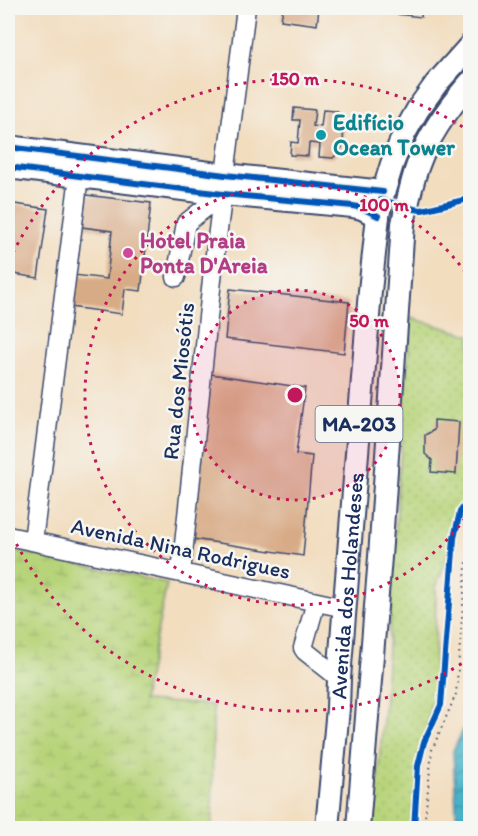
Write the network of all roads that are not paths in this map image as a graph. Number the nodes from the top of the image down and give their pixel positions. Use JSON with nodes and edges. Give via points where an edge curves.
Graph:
{"nodes":[{"id":1,"x":246,"y":8,"type":"edge"},
{"id":2,"x":471,"y":46,"type":"edge"},
{"id":3,"x":471,"y":83,"type":"edge"},
{"id":4,"x":8,"y":147,"type":"edge"},
{"id":5,"x":8,"y":167,"type":"edge"},
{"id":6,"x":79,"y":176,"type":"junction"},
{"id":7,"x":157,"y":176,"type":"junction"},
{"id":8,"x":224,"y":184,"type":"junction"},
{"id":9,"x":295,"y":192,"type":"junction"},
{"id":10,"x":383,"y":192,"type":"junction"},
{"id":11,"x":378,"y":216,"type":"junction"},
{"id":12,"x":176,"y":277,"type":"dead end"},
{"id":13,"x":8,"y":536,"type":"edge"},
{"id":14,"x":33,"y":541,"type":"junction"},
{"id":15,"x":181,"y":573,"type":"junction"},
{"id":16,"x":316,"y":602,"type":"junction"},
{"id":17,"x":345,"y":608,"type":"junction"},
{"id":18,"x":339,"y":678,"type":"junction"},
{"id":19,"x":327,"y":828,"type":"edge"},
{"id":20,"x":348,"y":828,"type":"edge"},
{"id":21,"x":358,"y":828,"type":"edge"}],
"edges":[{"from":1,"to":8,"type":"street","name":"Rua dos Miosótis"},
{"from":2,"to":10,"type":"main road","name":"Avenida dos Holandeses","number":"MA-203","via":[[418,109],[404,134]]},
{"from":3,"to":21,"type":"main road","name":"Avenida dos Holandeses","number":"MA-203","via":[[432,134],[418,164],[404,224]]},
{"from":4,"to":7,"type":"main road"},
{"from":5,"to":6,"type":"main road"},
{"from":6,"to":7,"type":"main road"},
{"from":6,"to":14,"type":"street"},
{"from":7,"to":8,"type":"main road"},
{"from":8,"to":9,"type":"main road"},
{"from":8,"to":12,"type":"street","via":[[186,223]]},
{"from":8,"to":15,"type":"street","name":"Rua dos Miosótis"},
{"from":9,"to":10,"type":"main road"},
{"from":9,"to":11,"type":"main road","via":[[362,208]]},
{"from":10,"to":11,"type":"main road","name":"Avenida dos Holandeses","number":"MA-203"},
{"from":11,"to":17,"type":"main road","name":"Avenida dos Holandeses","number":"MA-203"},
{"from":13,"to":14,"type":"street","name":"Avenida Nina Rodrigues"},
{"from":14,"to":15,"type":"street","name":"Avenida Nina Rodrigues"},
{"from":15,"to":16,"type":"street","name":"Avenida Nina Rodrigues"},
{"from":16,"to":17,"type":"street","name":"Avenida Nina Rodrigues"},
{"from":16,"to":18,"type":"street","via":[[303,648]]},
{"from":17,"to":18,"type":"main road","name":"Avenida dos Holandeses","number":"MA-203"},
{"from":17,"to":20,"type":"main road","via":[[359,614],[364,624]]},
{"from":18,"to":19,"type":"main road","name":"Avenida dos Holandeses","number":"MA-203"}]}
